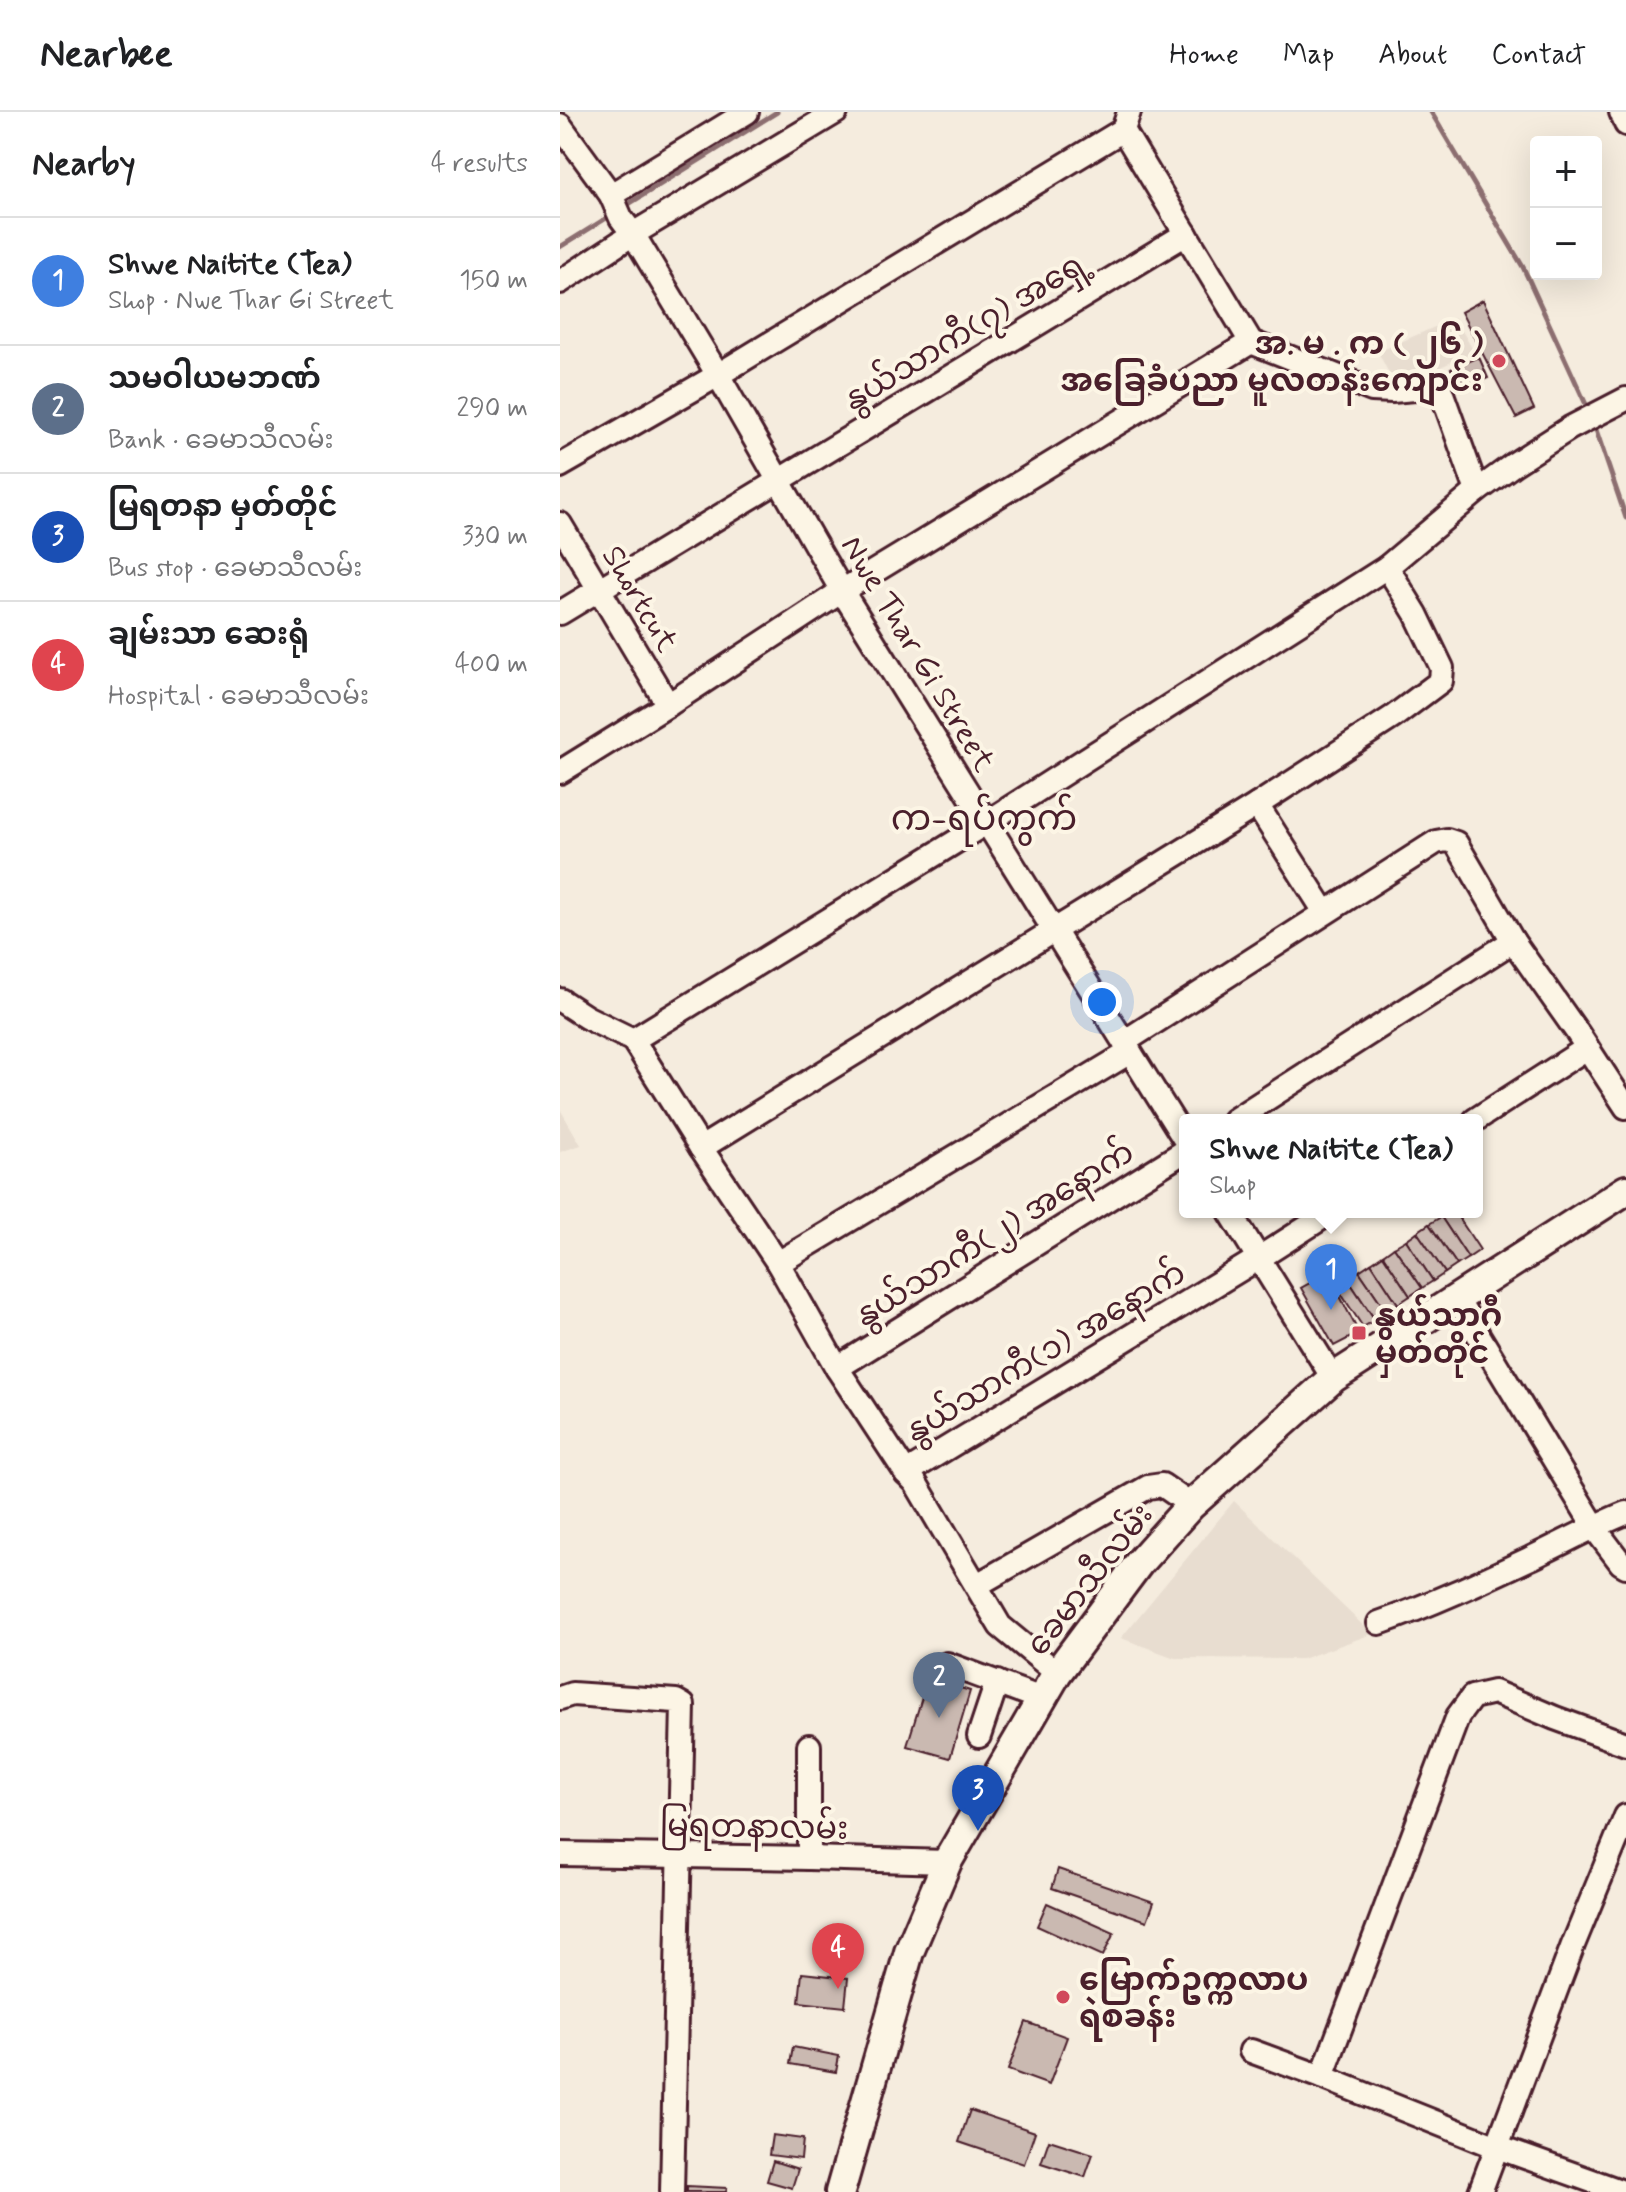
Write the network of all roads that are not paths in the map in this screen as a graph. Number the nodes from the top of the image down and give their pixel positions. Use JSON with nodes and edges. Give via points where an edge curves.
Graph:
{"nodes":[{"id":1,"x":747,"y":112,"type":"edge"},
{"id":2,"x":836,"y":112,"type":"edge"},
{"id":3,"x":1621,"y":112,"type":"edge"},
{"id":4,"x":1126,"y":121,"type":"edge"},
{"id":5,"x":1626,"y":124,"type":"edge"},
{"id":6,"x":560,"y":125,"type":"edge"},
{"id":7,"x":620,"y":213,"type":"junction"},
{"id":8,"x":1186,"y":234,"type":"junction"},
{"id":9,"x":560,"y":282,"type":"edge"},
{"id":10,"x":1251,"y":342,"type":"junction"},
{"id":11,"x":718,"y":375,"type":"junction"},
{"id":12,"x":1626,"y":399,"type":"edge"},
{"id":13,"x":560,"y":466,"type":"edge"},
{"id":14,"x":779,"y":480,"type":"junction"},
{"id":15,"x":1477,"y":491,"type":"junction"},
{"id":16,"x":560,"y":524,"type":"edge"},
{"id":17,"x":1387,"y":567,"type":"junction"},
{"id":18,"x":598,"y":590,"type":"junction"},
{"id":19,"x":842,"y":591,"type":"junction"},
{"id":20,"x":560,"y":613,"type":"edge"},
{"id":21,"x":668,"y":705,"type":"junction"},
{"id":22,"x":560,"y":772,"type":"edge"},
{"id":23,"x":1257,"y":805,"type":"junction"},
{"id":24,"x":986,"y":823,"type":"junction"},
{"id":25,"x":1325,"y":912,"type":"junction"},
{"id":26,"x":1054,"y":930,"type":"junction"},
{"id":27,"x":1513,"y":941,"type":"junction"},
{"id":28,"x":560,"y":1000,"type":"edge"},
{"id":29,"x":633,"y":1040,"type":"junction"},
{"id":30,"x":1127,"y":1047,"type":"junction"},
{"id":31,"x":1587,"y":1048,"type":"junction"},
{"id":32,"x":1626,"y":1107,"type":"edge"},
{"id":33,"x":1243,"y":1114,"type":"edge"},
{"id":34,"x":1483,"y":1115,"type":"edge"},
{"id":35,"x":1179,"y":1130,"type":"edge"},
{"id":36,"x":701,"y":1148,"type":"junction"},
{"id":37,"x":1179,"y":1155,"type":"edge"},
{"id":38,"x":1626,"y":1190,"type":"edge"},
{"id":39,"x":1234,"y":1218,"type":"edge"},
{"id":40,"x":1322,"y":1218,"type":"edge"},
{"id":41,"x":1259,"y":1258,"type":"junction"},
{"id":42,"x":778,"y":1263,"type":"junction"},
{"id":43,"x":1456,"y":1298,"type":"junction"},
{"id":44,"x":837,"y":1368,"type":"junction"},
{"id":45,"x":1333,"y":1378,"type":"junction"},
{"id":46,"x":906,"y":1473,"type":"junction"},
{"id":47,"x":1191,"y":1505,"type":"junction"},
{"id":48,"x":1626,"y":1513,"type":"edge"},
{"id":49,"x":1597,"y":1530,"type":"junction"},
{"id":50,"x":1623,"y":1564,"type":"edge"},
{"id":51,"x":977,"y":1585,"type":"junction"},
{"id":52,"x":1379,"y":1623,"type":"dead end"},
{"id":53,"x":947,"y":1664,"type":"dead end"},
{"id":54,"x":1057,"y":1673,"type":"junction"},
{"id":55,"x":997,"y":1682,"type":"junction"},
{"id":56,"x":560,"y":1698,"type":"edge"},
{"id":57,"x":1042,"y":1699,"type":"junction"},
{"id":58,"x":979,"y":1736,"type":"dead end"},
{"id":59,"x":1626,"y":1744,"type":"edge"},
{"id":60,"x":809,"y":1746,"type":"dead end"},
{"id":61,"x":1626,"y":1816,"type":"edge"},
{"id":62,"x":560,"y":1854,"type":"edge"},
{"id":63,"x":680,"y":1857,"type":"junction"},
{"id":64,"x":809,"y":1858,"type":"junction"},
{"id":65,"x":947,"y":1862,"type":"junction"},
{"id":66,"x":1251,"y":2051,"type":"dead end"},
{"id":67,"x":1322,"y":2077,"type":"junction"},
{"id":68,"x":1497,"y":2147,"type":"junction"},
{"id":69,"x":672,"y":2192,"type":"edge"},
{"id":70,"x":840,"y":2192,"type":"edge"},
{"id":71,"x":1480,"y":2192,"type":"edge"},
{"id":72,"x":1623,"y":2192,"type":"edge"}],
"edges":[{"from":1,"to":7,"type":"street"},
{"from":2,"to":7,"type":"street"},
{"from":3,"to":5,"type":"street"},
{"from":4,"to":8,"type":"street"},
{"from":4,"to":11,"type":"street"},
{"from":6,"to":7,"type":"street","name":"Nwe Thar Gi Street"},
{"from":7,"to":9,"type":"street"},
{"from":7,"to":11,"type":"street","name":"Nwe Thar Gi Street"},
{"from":8,"to":10,"type":"street"},
{"from":8,"to":14,"type":"street","name":"နွယ်သာကီ(၇) အရှေ့"},
{"from":10,"to":15,"type":"street","via":[[1372,390],[1438,387]]},
{"from":10,"to":19,"type":"street"},
{"from":11,"to":13,"type":"street"},
{"from":11,"to":14,"type":"street","name":"Nwe Thar Gi Street"},
{"from":12,"to":15,"type":"street","via":[[1570,428]]},
{"from":14,"to":18,"type":"street","name":"နွယ်သာကီ(၇) အရှေ့"},
{"from":14,"to":19,"type":"street","name":"Nwe Thar Gi Street"},
{"from":15,"to":17,"type":"street"},
{"from":16,"to":18,"type":"street","name":"Shortcut"},
{"from":17,"to":23,"type":"street","via":[[1442,668],[1441,681]]},
{"from":17,"to":24,"type":"street"},
{"from":18,"to":20,"type":"street","name":"နွယ်သာကီ(၇) အရှေ့"},
{"from":18,"to":21,"type":"street","name":"Shortcut"},
{"from":19,"to":21,"type":"street"},
{"from":19,"to":24,"type":"street","name":"Nwe Thar Gi Street"},
{"from":21,"to":22,"type":"street"},
{"from":23,"to":25,"type":"street"},
{"from":23,"to":26,"type":"street"},
{"from":24,"to":26,"type":"street","name":"Nwe Thar Gi Street"},
{"from":24,"to":29,"type":"street"},
{"from":25,"to":27,"type":"street","via":[[1447,840],[1456,843]]},
{"from":25,"to":30,"type":"street"},
{"from":26,"to":30,"type":"street","name":"Nwe Thar Gi Street"},
{"from":26,"to":36,"type":"street"},
{"from":27,"to":31,"type":"street"},
{"from":27,"to":33,"type":"street"},
{"from":28,"to":29,"type":"street"},
{"from":29,"to":36,"type":"street"},
{"from":30,"to":35,"type":"street","name":"Nwe Thar Gi Street"},
{"from":30,"to":42,"type":"street"},
{"from":31,"to":32,"type":"street"},
{"from":31,"to":34,"type":"street"},
{"from":36,"to":42,"type":"street"},
{"from":37,"to":44,"type":"street","name":"နွယ်သာကီ(၂) အနောက်"},
{"from":38,"to":43,"type":"main road","name":"ခေမာသီလမ်း"},
{"from":39,"to":41,"type":"street"},
{"from":40,"to":41,"type":"street","name":"နွယ်သာကီ(၁) အနောက်"},
{"from":41,"to":45,"type":"street"},
{"from":41,"to":46,"type":"street","name":"နွယ်သာကီ(၁) အနောက်"},
{"from":42,"to":44,"type":"street"},
{"from":43,"to":45,"type":"main road","name":"ခေမာသီလမ်း"},
{"from":43,"to":49,"type":"street"},
{"from":44,"to":46,"type":"street"},
{"from":45,"to":47,"type":"main road","name":"ခေမာသီလမ်း"},
{"from":46,"to":51,"type":"street"},
{"from":47,"to":51,"type":"street","via":[[1162,1485],[1148,1487]]},
{"from":47,"to":54,"type":"main road","name":"ခေမာသီလမ်း","via":[[1139,1563]]},
{"from":48,"to":49,"type":"street"},
{"from":49,"to":50,"type":"street"},
{"from":49,"to":52,"type":"street"},
{"from":51,"to":54,"type":"street","via":[[996,1618]]},
{"from":53,"to":55,"type":"street"},
{"from":54,"to":57,"type":"main road","name":"ခေမာသီလမ်း"},
{"from":55,"to":57,"type":"street"},
{"from":55,"to":58,"type":"street"},
{"from":56,"to":63,"type":"street","via":[[572,1694],[683,1705]]},
{"from":57,"to":65,"type":"main road","name":"ခေမာသီလမ်း"},
{"from":59,"to":67,"type":"street","via":[[1494,1692],[1472,1697],[1458,1716]]},
{"from":60,"to":64,"type":"street"},
{"from":61,"to":68,"type":"street"},
{"from":62,"to":63,"type":"street","name":"မြရတနာလမ်း"},
{"from":63,"to":64,"type":"street","name":"မြရတနာလမ်း"},
{"from":63,"to":69,"type":"street"},
{"from":64,"to":65,"type":"street","name":"မြရတနာလမ်း"},
{"from":65,"to":70,"type":"main road","name":"ခေမာသီလမ်း","via":[[909,1952]]},
{"from":66,"to":67,"type":"street"},
{"from":67,"to":68,"type":"street"},
{"from":68,"to":71,"type":"street"},
{"from":68,"to":72,"type":"street"}]}
